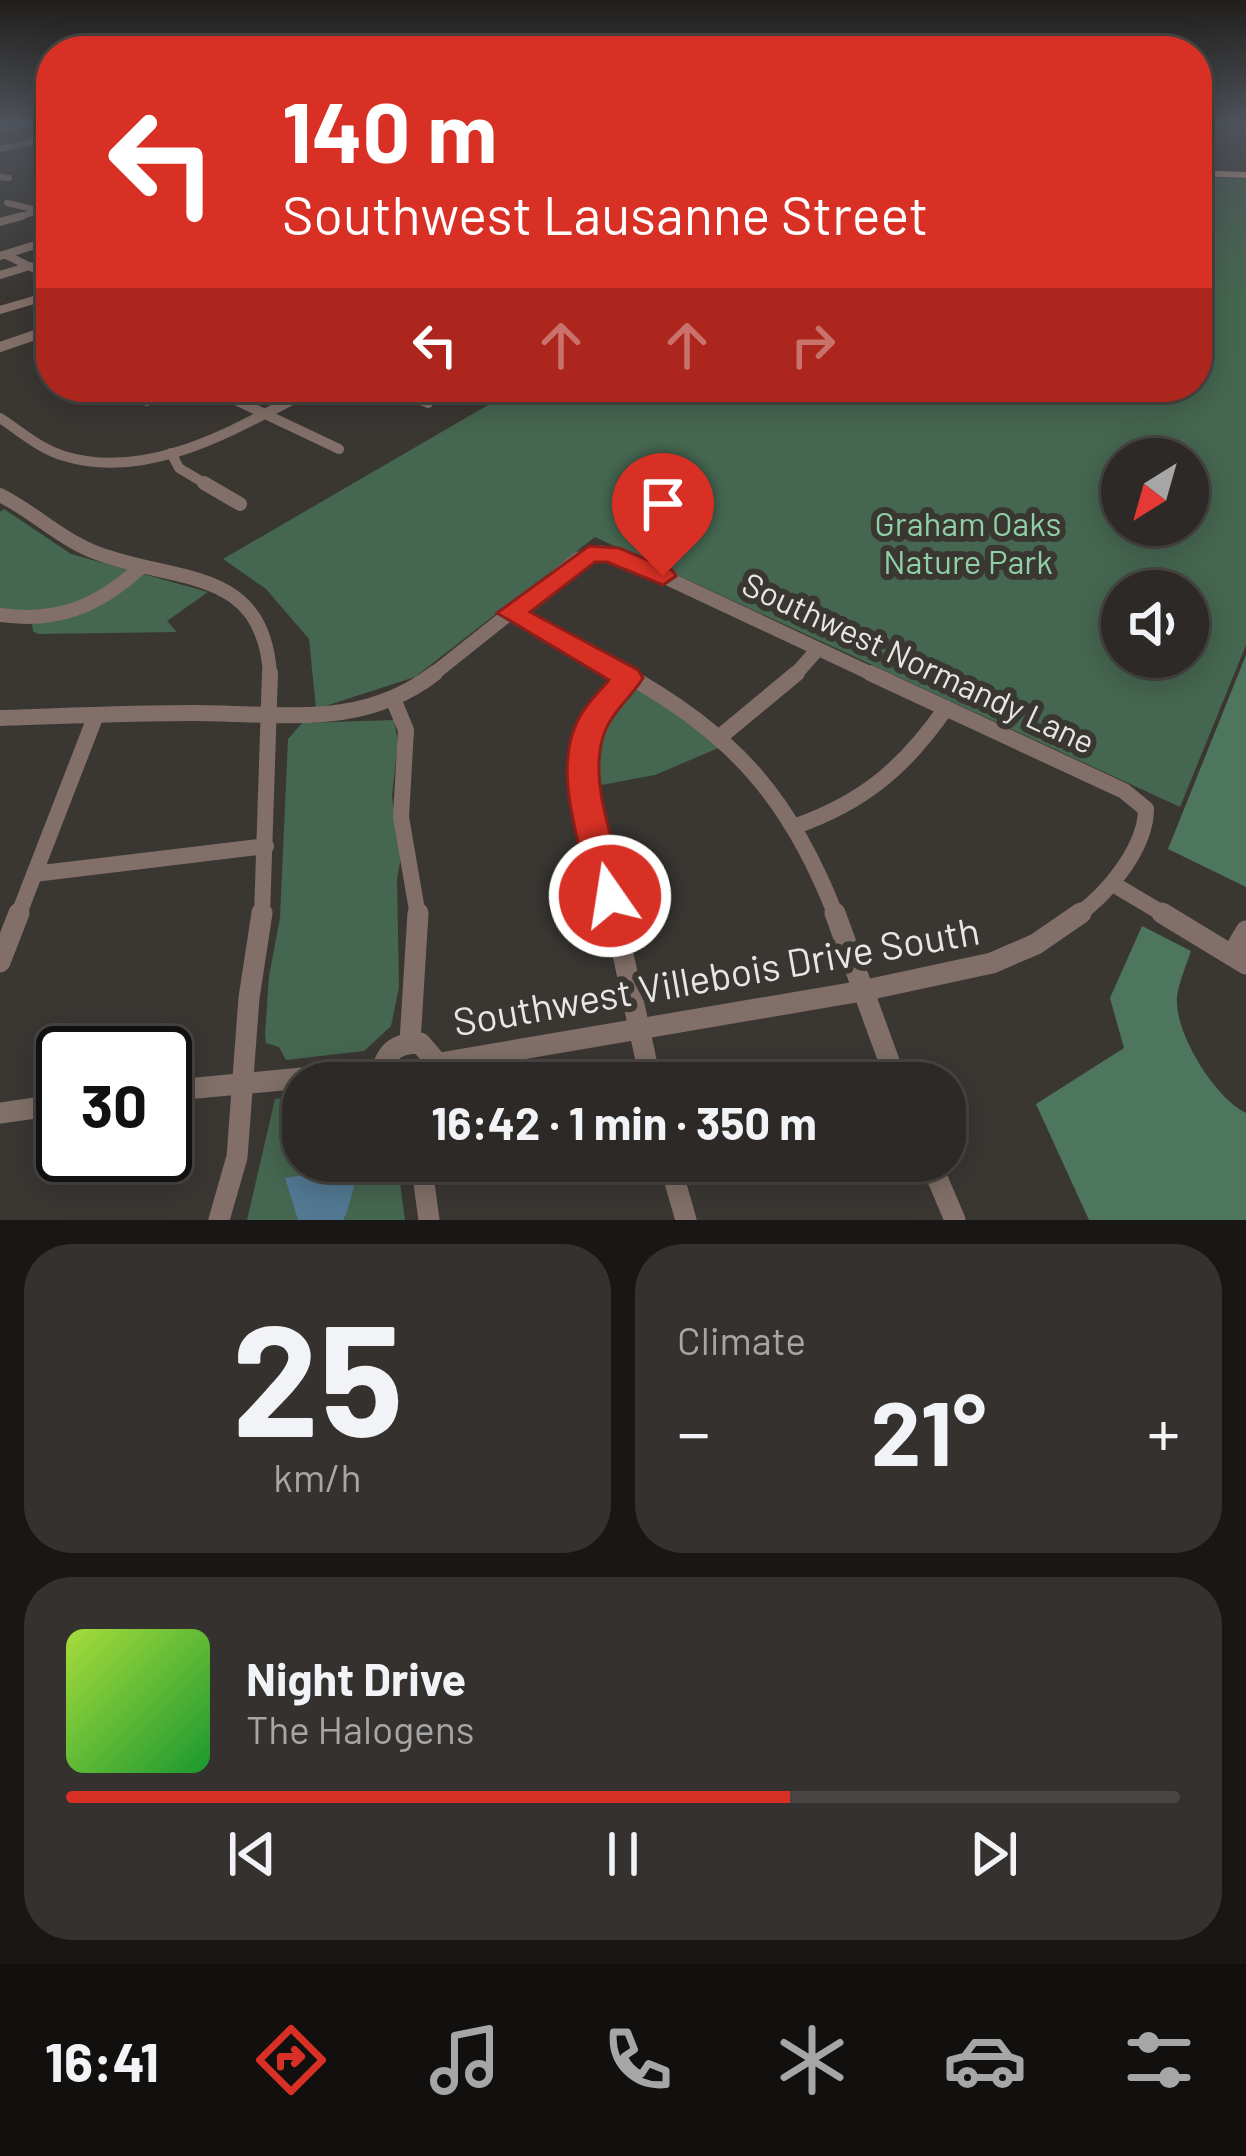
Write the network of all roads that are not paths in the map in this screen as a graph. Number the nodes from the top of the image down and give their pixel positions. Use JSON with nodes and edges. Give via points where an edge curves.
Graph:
{"nodes":[{"id":1,"x":7,"y":203,"type":"dead end"},
{"id":2,"x":36,"y":210,"type":"edge"},
{"id":3,"x":36,"y":212,"type":"edge"},
{"id":4,"x":0,"y":222,"type":"edge"},
{"id":5,"x":36,"y":245,"type":"edge"},
{"id":6,"x":3,"y":255,"type":"edge"},
{"id":7,"x":30,"y":266,"type":"junction"},
{"id":8,"x":36,"y":269,"type":"edge"},
{"id":9,"x":0,"y":275,"type":"edge"},
{"id":10,"x":36,"y":299,"type":"edge"},
{"id":11,"x":0,"y":310,"type":"edge"},
{"id":12,"x":36,"y":334,"type":"edge"},
{"id":13,"x":0,"y":347,"type":"edge"},
{"id":14,"x":240,"y":402,"type":"edge"},
{"id":15,"x":286,"y":402,"type":"edge"},
{"id":16,"x":264,"y":413,"type":"junction"},
{"id":17,"x":0,"y":418,"type":"edge"},
{"id":18,"x":339,"y":449,"type":"dead end"},
{"id":19,"x":171,"y":453,"type":"junction"},
{"id":20,"x":0,"y":495,"type":"edge"},
{"id":21,"x":240,"y":504,"type":"dead end"},
{"id":22,"x":141,"y":567,"type":"junction"},
{"id":23,"x":511,"y":613,"type":"junction"},
{"id":24,"x":0,"y":615,"type":"edge"},
{"id":25,"x":818,"y":649,"type":"junction"},
{"id":26,"x":628,"y":678,"type":"junction"},
{"id":27,"x":394,"y":701,"type":"junction"},
{"id":28,"x":946,"y":708,"type":"junction"},
{"id":29,"x":96,"y":715,"type":"junction"},
{"id":30,"x":268,"y":715,"type":"junction"},
{"id":31,"x":0,"y":718,"type":"edge"},
{"id":32,"x":721,"y":736,"type":"junction"},
{"id":33,"x":1143,"y":804,"type":"joint"},
{"id":34,"x":796,"y":826,"type":"junction"},
{"id":35,"x":266,"y":846,"type":"junction"},
{"id":36,"x":34,"y":874,"type":"junction"},
{"id":37,"x":1113,"y":884,"type":"junction"},
{"id":38,"x":1246,"y":931,"type":"edge"},
{"id":39,"x":1239,"y":959,"type":"edge"},
{"id":40,"x":0,"y":962,"type":"edge"},
{"id":41,"x":862,"y":992,"type":"junction"},
{"id":42,"x":639,"y":1028,"type":"junction"},
{"id":43,"x":410,"y":1042,"type":"junction"},
{"id":44,"x":383,"y":1062,"type":"edge"},
{"id":45,"x":430,"y":1062,"type":"edge"},
{"id":46,"x":482,"y":1062,"type":"edge"},
{"id":47,"x":646,"y":1062,"type":"edge"},
{"id":48,"x":889,"y":1062,"type":"edge"},
{"id":49,"x":282,"y":1080,"type":"edge"},
{"id":50,"x":242,"y":1081,"type":"junction"},
{"id":51,"x":192,"y":1087,"type":"edge"},
{"id":52,"x":36,"y":1108,"type":"edge"},
{"id":53,"x":0,"y":1113,"type":"edge"},
{"id":54,"x":424,"y":1182,"type":"edge"},
{"id":55,"x":674,"y":1182,"type":"edge"},
{"id":56,"x":939,"y":1182,"type":"edge"},
{"id":57,"x":219,"y":1220,"type":"edge"},
{"id":58,"x":429,"y":1220,"type":"edge"},
{"id":59,"x":686,"y":1220,"type":"edge"},
{"id":60,"x":955,"y":1220,"type":"edge"}],
"edges":[{"from":1,"to":2,"type":"street"},
{"from":3,"to":4,"type":"street"},
{"from":5,"to":6,"type":"street"},
{"from":6,"to":7,"type":"street"},
{"from":7,"to":8,"type":"street"},
{"from":7,"to":9,"type":"street"},
{"from":10,"to":11,"type":"street"},
{"from":12,"to":13,"type":"street"},
{"from":14,"to":16,"type":"street"},
{"from":15,"to":16,"type":"street"},
{"from":16,"to":18,"type":"street"},
{"from":16,"to":19,"type":"street"},
{"from":17,"to":19,"type":"street","via":[[73,458]]},
{"from":19,"to":21,"type":"street","via":[[179,469]]},
{"from":20,"to":22,"type":"street","via":[[83,548]]},
{"from":22,"to":24,"type":"street","via":[[80,612],[41,620]]},
{"from":22,"to":30,"type":"street","via":[[210,581],[251,611],[268,644]]},
{"from":23,"to":25,"type":"street","name":"Southwest Normandy Lane","via":[[578,559],[600,553]]},
{"from":23,"to":26,"type":"street"},
{"from":23,"to":27,"type":"street"},
{"from":25,"to":28,"type":"street","name":"Southwest Normandy Lane"},
{"from":25,"to":32,"type":"street"},
{"from":26,"to":32,"type":"street"},
{"from":26,"to":42,"type":"street","via":[[586,734],[584,777]]},
{"from":27,"to":30,"type":"street","via":[[341,715]]},
{"from":27,"to":43,"type":"street","via":[[406,730],[401,817],[420,927]]},
{"from":28,"to":33,"type":"street","name":"Southwest Normandy Lane"},
{"from":28,"to":34,"type":"street","via":[[892,780],[840,812]]},
{"from":29,"to":30,"type":"street"},
{"from":29,"to":31,"type":"street"},
{"from":29,"to":36,"type":"street"},
{"from":30,"to":35,"type":"street"},
{"from":32,"to":34,"type":"street"},
{"from":33,"to":37,"type":"street","name":"Southwest Villebois Drive South","via":[[1146,828]]},
{"from":34,"to":41,"type":"street"},
{"from":35,"to":36,"type":"street"},
{"from":35,"to":50,"type":"street"},
{"from":36,"to":40,"type":"street"},
{"from":37,"to":39,"type":"street"},
{"from":37,"to":41,"type":"street","name":"Southwest Villebois Drive South","via":[[1072,922],[992,964]]},
{"from":38,"to":39,"type":"street"},
{"from":41,"to":42,"type":"street","name":"Southwest Villebois Drive South"},
{"from":41,"to":48,"type":"street"},
{"from":42,"to":46,"type":"street","name":"Southwest Villebois Drive South"},
{"from":42,"to":47,"type":"street"},
{"from":43,"to":44,"type":"street"},
{"from":43,"to":45,"type":"street","via":[[428,1049]]},
{"from":49,"to":50,"type":"street"},
{"from":50,"to":51,"type":"street"},
{"from":50,"to":57,"type":"street","via":[[237,1157]]},
{"from":52,"to":53,"type":"street"},
{"from":54,"to":58,"type":"street"},
{"from":55,"to":59,"type":"street"},
{"from":56,"to":60,"type":"street"}]}
